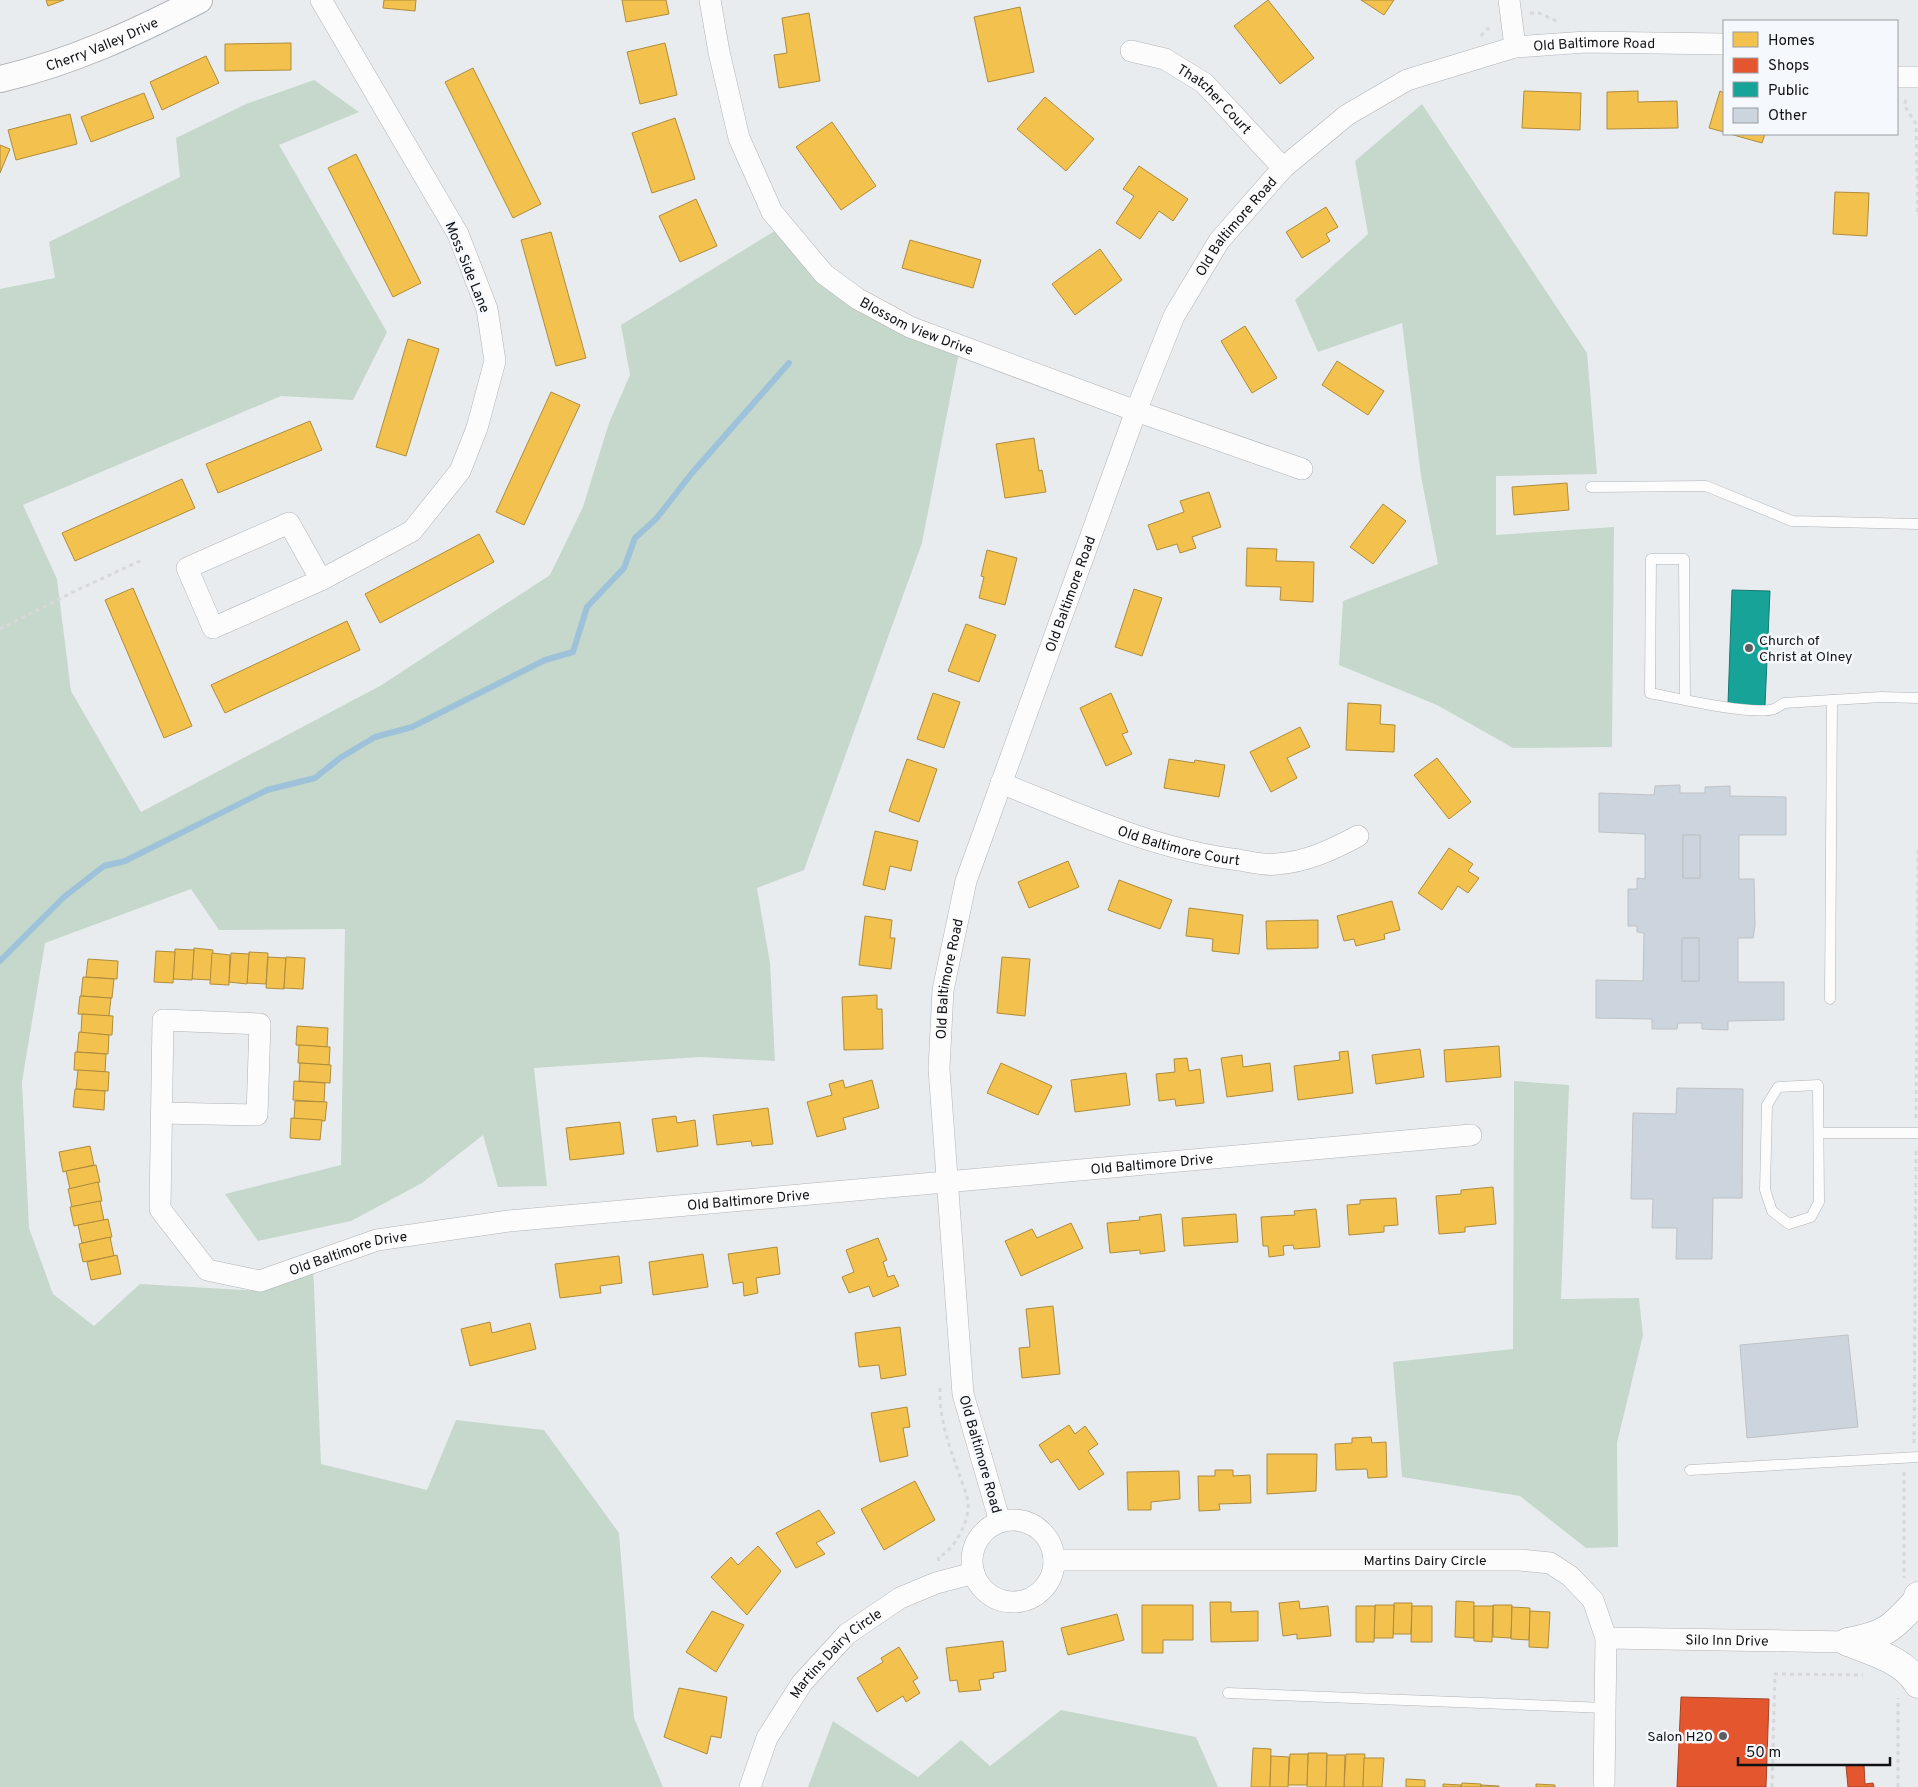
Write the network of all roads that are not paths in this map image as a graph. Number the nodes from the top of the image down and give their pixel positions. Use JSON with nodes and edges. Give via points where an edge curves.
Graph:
{"nodes":[{"id":1,"x":199,"y":0,"type":"edge"},
{"id":2,"x":321,"y":0,"type":"edge"},
{"id":3,"x":710,"y":0,"type":"edge"},
{"id":4,"x":1509,"y":0,"type":"edge"},
{"id":5,"x":1723,"y":44,"type":"edge"},
{"id":6,"x":1515,"y":47,"type":"junction"},
{"id":7,"x":1131,"y":51,"type":"dead end"},
{"id":8,"x":1898,"y":77,"type":"edge"},
{"id":9,"x":1918,"y":77,"type":"edge"},
{"id":10,"x":0,"y":80,"type":"edge"},
{"id":11,"x":1283,"y":168,"type":"junction"},
{"id":12,"x":1136,"y":411,"type":"junction"},
{"id":13,"x":1302,"y":468,"type":"dead end"},
{"id":14,"x":1592,"y":487,"type":"dead end"},
{"id":15,"x":1918,"y":524,"type":"edge"},
{"id":16,"x":321,"y":580,"type":"junction"},
{"id":17,"x":1918,"y":698,"type":"edge"},
{"id":18,"x":1685,"y":700,"type":"junction"},
{"id":19,"x":1832,"y":700,"type":"junction"},
{"id":20,"x":1001,"y":783,"type":"junction"},
{"id":21,"x":1358,"y":836,"type":"dead end"},
{"id":22,"x":1830,"y":999,"type":"dead end"},
{"id":23,"x":162,"y":1113,"type":"junction"},
{"id":24,"x":1819,"y":1133,"type":"junction"},
{"id":25,"x":1917,"y":1133,"type":"edge"},
{"id":26,"x":1471,"y":1135,"type":"dead end"},
{"id":27,"x":946,"y":1180,"type":"junction"},
{"id":28,"x":1913,"y":1457,"type":"edge"},
{"id":29,"x":1690,"y":1470,"type":"dead end"},
{"id":30,"x":1000,"y":1522,"type":"junction"},
{"id":31,"x":1054,"y":1560,"type":"junction"},
{"id":32,"x":974,"y":1573,"type":"junction"},
{"id":33,"x":1911,"y":1589,"type":"edge"},
{"id":34,"x":1606,"y":1638,"type":"junction"},
{"id":35,"x":1848,"y":1642,"type":"junction"},
{"id":36,"x":1918,"y":1684,"type":"edge"},
{"id":37,"x":1228,"y":1692,"type":"dead end"},
{"id":38,"x":1605,"y":1708,"type":"junction"},
{"id":39,"x":750,"y":1787,"type":"edge"},
{"id":40,"x":1604,"y":1787,"type":"edge"}],
"edges":[{"from":1,"to":10,"type":"street","name":"Cherry Valley Drive","via":[[88,52]]},
{"from":2,"to":16,"type":"street","name":"Moss Side Lane","via":[[458,234],[488,309],[495,361],[477,428],[460,472],[412,531]]},
{"from":3,"to":12,"type":"street","name":"Blossom View Drive","via":[[739,138],[772,212],[824,274],[858,299],[910,327]]},
{"from":4,"to":6,"type":"street"},
{"from":5,"to":6,"type":"street","name":"Old Baltimore Road","via":[[1586,42]]},
{"from":6,"to":11,"type":"street","name":"Old Baltimore Road","via":[[1407,80],[1347,116]]},
{"from":7,"to":11,"type":"street","name":"Thatcher Court","via":[[1165,59],[1204,84]]},
{"from":8,"to":9,"type":"street"},
{"from":11,"to":12,"type":"street","name":"Old Baltimore Road","via":[[1219,241],[1174,316]]},
{"from":12,"to":13,"type":"street","name":"Blossom View Drive"},
{"from":12,"to":20,"type":"street","name":"Old Baltimore Road"},
{"from":14,"to":15,"type":"lane","via":[[1706,486],[1792,521]]},
{"from":16,"to":16,"type":"street","name":"Moss Side Lane","via":[[290,523],[187,568],[214,628]]},
{"from":17,"to":19,"type":"lane"},
{"from":18,"to":18,"type":"lane","via":[[1650,694],[1651,559],[1684,559]]},
{"from":18,"to":19,"type":"lane","via":[[1736,709],[1773,710],[1784,703]]},
{"from":19,"to":22,"type":"lane"},
{"from":20,"to":21,"type":"street","name":"Old Baltimore Court","via":[[1115,828],[1195,854],[1274,865],[1327,852]]},
{"from":20,"to":27,"type":"street","name":"Old Baltimore Road","via":[[966,881],[944,990],[939,1070]]},
{"from":23,"to":23,"type":"street","name":"Old Baltimore Drive","via":[[163,1020],[260,1024],[257,1114]]},
{"from":23,"to":27,"type":"street","name":"Old Baltimore Drive","via":[[160,1209],[207,1270],[260,1281],[386,1238],[509,1220]]},
{"from":24,"to":24,"type":"lane","via":[[1818,1085],[1778,1087],[1767,1105],[1765,1190],[1772,1211],[1789,1224],[1810,1217],[1819,1202]]},
{"from":24,"to":25,"type":"lane"},
{"from":26,"to":27,"type":"street","name":"Old Baltimore Drive"},
{"from":27,"to":30,"type":"street","name":"Old Baltimore Road","via":[[963,1394]]},
{"from":28,"to":29,"type":"lane"},
{"from":30,"to":31,"type":"street","via":[[1019,1520],[1038,1528],[1050,1542]]},
{"from":30,"to":32,"type":"street","via":[[988,1528],[977,1541],[972,1558]]},
{"from":31,"to":32,"type":"street","via":[[1051,1577],[1044,1589],[1030,1598],[1014,1602],[996,1598],[982,1588]]},
{"from":31,"to":34,"type":"street","name":"Martins Dairy Circle","via":[[1520,1560],[1550,1564],[1570,1576],[1593,1600]]},
{"from":32,"to":39,"type":"street","name":"Martins Dairy Circle","via":[[900,1598],[847,1634],[797,1691],[767,1738]]},
{"from":33,"to":35,"type":"main road","via":[[1916,1601],[1894,1626],[1872,1638]]},
{"from":34,"to":35,"type":"street","name":"Silo Inn Drive"},
{"from":34,"to":38,"type":"street","name":"Martins Dairy Circle"},
{"from":35,"to":36,"type":"main road","via":[[1899,1665],[1914,1676]]},
{"from":37,"to":38,"type":"lane"},
{"from":38,"to":40,"type":"street","name":"Martins Dairy Circle"}]}
